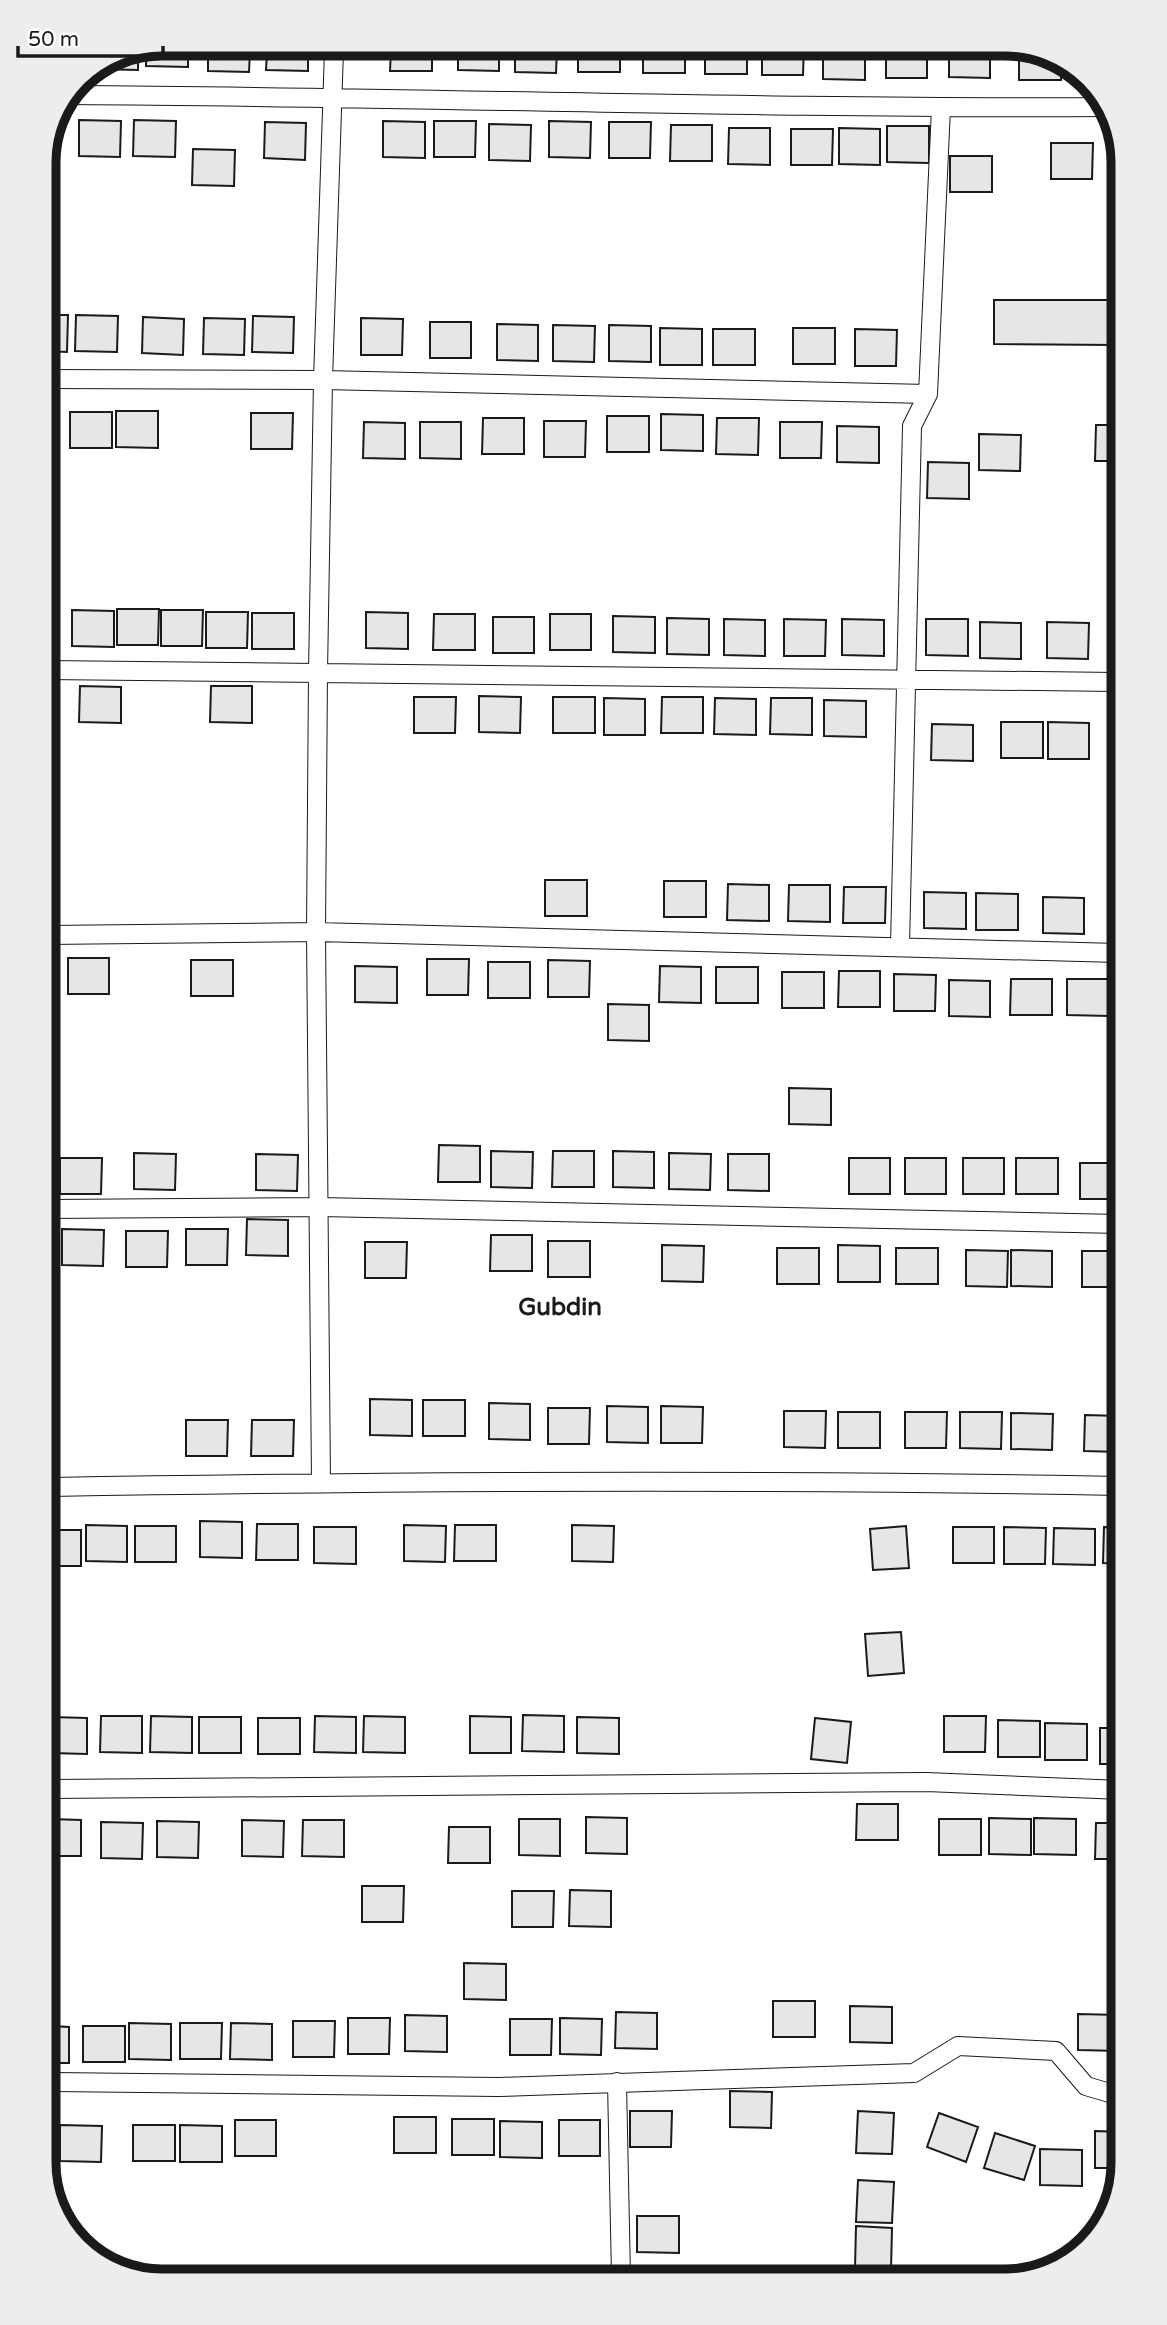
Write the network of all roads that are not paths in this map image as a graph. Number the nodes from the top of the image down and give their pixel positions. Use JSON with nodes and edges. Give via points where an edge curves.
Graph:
{"nodes":[{"id":1,"x":334,"y":56,"type":"edge"},
{"id":2,"x":80,"y":95,"type":"edge"},
{"id":3,"x":334,"y":97,"type":"junction"},
{"id":4,"x":1096,"y":107,"type":"edge"},
{"id":5,"x":942,"y":108,"type":"junction"},
{"id":6,"x":56,"y":380,"type":"edge"},
{"id":7,"x":323,"y":380,"type":"junction"},
{"id":8,"x":928,"y":394,"type":"junction"},
{"id":9,"x":56,"y":670,"type":"edge"},
{"id":10,"x":318,"y":673,"type":"junction"},
{"id":11,"x":907,"y":679,"type":"junction"},
{"id":12,"x":1111,"y":682,"type":"edge"},
{"id":13,"x":316,"y":932,"type":"junction"},
{"id":14,"x":56,"y":935,"type":"edge"},
{"id":15,"x":900,"y":946,"type":"junction"},
{"id":16,"x":1111,"y":953,"type":"edge"},
{"id":17,"x":320,"y":1207,"type":"junction"},
{"id":18,"x":56,"y":1209,"type":"edge"},
{"id":19,"x":1111,"y":1224,"type":"edge"},
{"id":20,"x":321,"y":1482,"type":"junction"},
{"id":21,"x":1111,"y":1486,"type":"edge"},
{"id":22,"x":56,"y":1487,"type":"edge"},
{"id":23,"x":56,"y":1790,"type":"edge"},
{"id":24,"x":1111,"y":1790,"type":"edge"},
{"id":25,"x":56,"y":2082,"type":"edge"},
{"id":26,"x":617,"y":2082,"type":"junction"},
{"id":27,"x":1111,"y":2093,"type":"edge"},
{"id":28,"x":621,"y":2269,"type":"edge"}],
"edges":[{"from":1,"to":3,"type":"street"},
{"from":2,"to":3,"type":"street"},
{"from":3,"to":5,"type":"street"},
{"from":3,"to":7,"type":"street"},
{"from":4,"to":5,"type":"street"},
{"from":5,"to":8,"type":"street"},
{"from":6,"to":7,"type":"street"},
{"from":7,"to":8,"type":"street"},
{"from":7,"to":10,"type":"street"},
{"from":8,"to":11,"type":"street","via":[[912,426]]},
{"from":9,"to":10,"type":"street"},
{"from":10,"to":11,"type":"street"},
{"from":10,"to":13,"type":"street"},
{"from":11,"to":12,"type":"street"},
{"from":11,"to":15,"type":"street"},
{"from":13,"to":14,"type":"street"},
{"from":13,"to":15,"type":"street"},
{"from":13,"to":17,"type":"street"},
{"from":15,"to":16,"type":"street"},
{"from":17,"to":18,"type":"street"},
{"from":17,"to":19,"type":"street"},
{"from":17,"to":20,"type":"street"},
{"from":20,"to":21,"type":"street"},
{"from":20,"to":22,"type":"street"},
{"from":23,"to":24,"type":"street","via":[[926,1782]]},
{"from":25,"to":26,"type":"street","via":[[499,2087]]},
{"from":26,"to":27,"type":"street","via":[[914,2073],[958,2046],[1056,2051],[1086,2086]]},
{"from":26,"to":28,"type":"street"}]}
